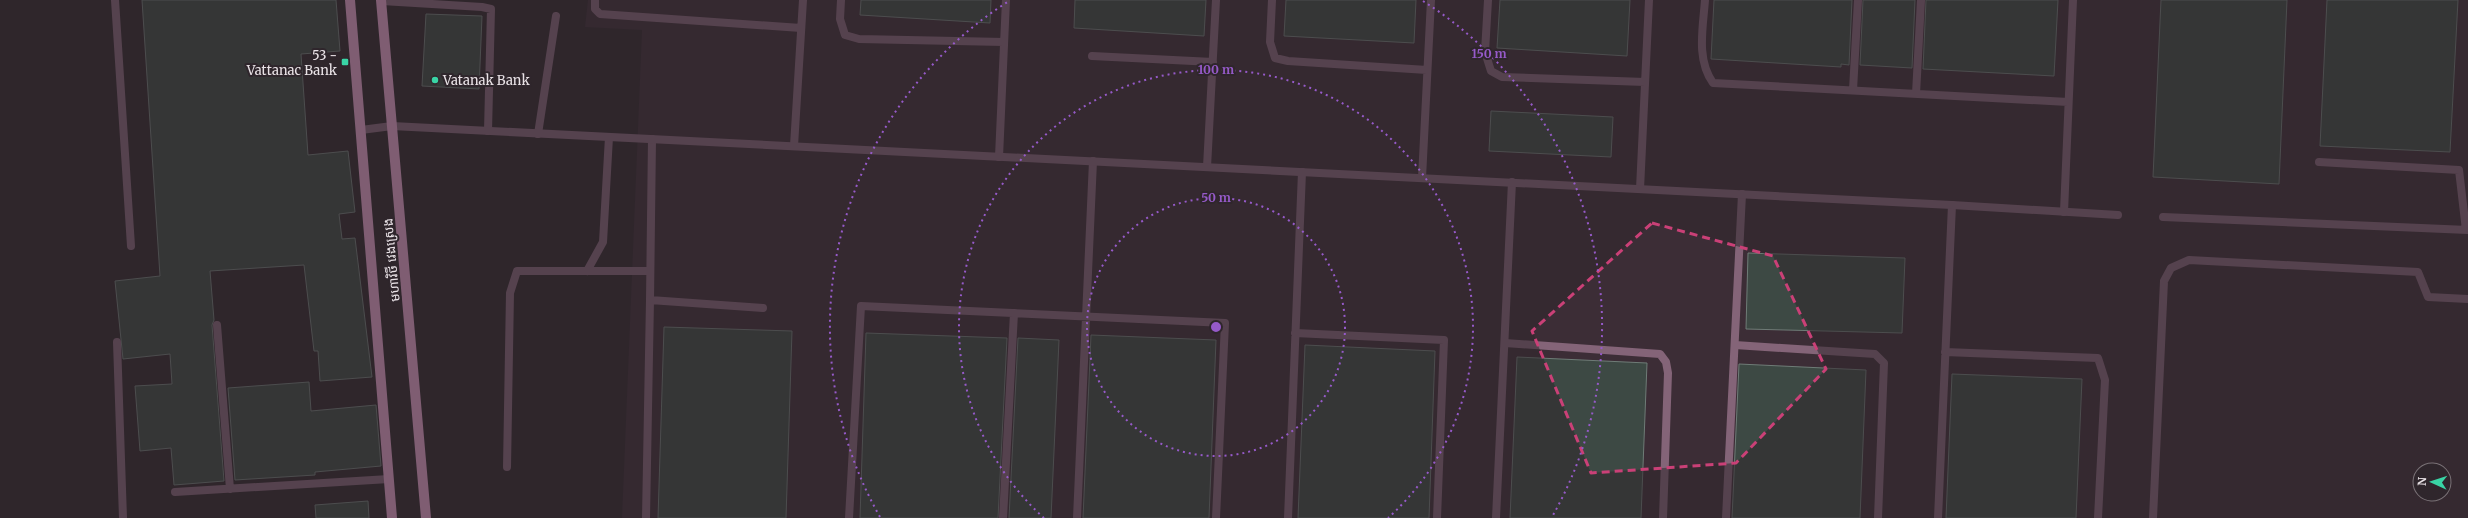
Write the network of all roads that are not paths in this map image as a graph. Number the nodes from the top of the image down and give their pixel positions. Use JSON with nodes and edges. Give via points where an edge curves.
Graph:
{"nodes":[{"id":1,"x":115,"y":0,"type":"edge"},
{"id":2,"x":350,"y":0,"type":"edge"},
{"id":3,"x":595,"y":0,"type":"edge"},
{"id":4,"x":803,"y":0,"type":"edge"},
{"id":5,"x":841,"y":0,"type":"edge"},
{"id":6,"x":1006,"y":0,"type":"edge"},
{"id":7,"x":1216,"y":0,"type":"edge"},
{"id":8,"x":1272,"y":0,"type":"edge"},
{"id":9,"x":1430,"y":0,"type":"edge"},
{"id":10,"x":1488,"y":0,"type":"edge"},
{"id":11,"x":1649,"y":0,"type":"edge"},
{"id":12,"x":1705,"y":0,"type":"edge"},
{"id":13,"x":1858,"y":0,"type":"edge"},
{"id":14,"x":1921,"y":0,"type":"edge"},
{"id":15,"x":2073,"y":0,"type":"edge"},
{"id":16,"x":382,"y":1,"type":"edge"},
{"id":17,"x":556,"y":16,"type":"dead end"},
{"id":18,"x":801,"y":28,"type":"junction"},
{"id":19,"x":1004,"y":42,"type":"junction"},
{"id":20,"x":1092,"y":56,"type":"dead end"},
{"id":21,"x":1213,"y":62,"type":"junction"},
{"id":22,"x":1427,"y":70,"type":"junction"},
{"id":23,"x":1645,"y":82,"type":"junction"},
{"id":24,"x":1853,"y":90,"type":"junction"},
{"id":25,"x":1916,"y":94,"type":"junction"},
{"id":26,"x":2068,"y":102,"type":"junction"},
{"id":27,"x":392,"y":126,"type":"junction"},
{"id":28,"x":361,"y":130,"type":"junction"},
{"id":29,"x":488,"y":131,"type":"junction"},
{"id":30,"x":538,"y":134,"type":"junction"},
{"id":31,"x":609,"y":137,"type":"junction"},
{"id":32,"x":652,"y":139,"type":"junction"},
{"id":33,"x":794,"y":146,"type":"junction"},
{"id":34,"x":999,"y":157,"type":"junction"},
{"id":35,"x":1093,"y":161,"type":"junction"},
{"id":36,"x":2319,"y":162,"type":"dead end"},
{"id":37,"x":1207,"y":167,"type":"junction"},
{"id":38,"x":1302,"y":172,"type":"junction"},
{"id":39,"x":1422,"y":178,"type":"junction"},
{"id":40,"x":1512,"y":182,"type":"junction"},
{"id":41,"x":1640,"y":189,"type":"junction"},
{"id":42,"x":1742,"y":194,"type":"junction"},
{"id":43,"x":1952,"y":204,"type":"junction"},
{"id":44,"x":2064,"y":212,"type":"junction"},
{"id":45,"x":2118,"y":215,"type":"dead end"},
{"id":46,"x":2163,"y":217,"type":"dead end"},
{"id":47,"x":2467,"y":230,"type":"edge"},
{"id":48,"x":131,"y":246,"type":"dead end"},
{"id":49,"x":587,"y":271,"type":"junction"},
{"id":50,"x":650,"y":271,"type":"junction"},
{"id":51,"x":2468,"y":299,"type":"edge"},
{"id":52,"x":650,"y":300,"type":"junction"},
{"id":53,"x":763,"y":308,"type":"dead end"},
{"id":54,"x":1014,"y":313,"type":"junction"},
{"id":55,"x":1086,"y":316,"type":"junction"},
{"id":56,"x":218,"y":325,"type":"dead end"},
{"id":57,"x":1295,"y":333,"type":"junction"},
{"id":58,"x":117,"y":342,"type":"dead end"},
{"id":59,"x":1506,"y":343,"type":"junction"},
{"id":60,"x":1735,"y":345,"type":"junction"},
{"id":61,"x":1945,"y":352,"type":"junction"},
{"id":62,"x":507,"y":467,"type":"dead end"},
{"id":63,"x":389,"y":479,"type":"junction"},
{"id":64,"x":230,"y":489,"type":"junction"},
{"id":65,"x":175,"y":492,"type":"dead end"},
{"id":66,"x":123,"y":518,"type":"edge"},
{"id":67,"x":392,"y":518,"type":"edge"},
{"id":68,"x":426,"y":518,"type":"edge"},
{"id":69,"x":646,"y":518,"type":"edge"},
{"id":70,"x":849,"y":518,"type":"edge"},
{"id":71,"x":1003,"y":518,"type":"edge"},
{"id":72,"x":1078,"y":518,"type":"edge"},
{"id":73,"x":1216,"y":518,"type":"edge"},
{"id":74,"x":1288,"y":518,"type":"edge"},
{"id":75,"x":1437,"y":518,"type":"edge"},
{"id":76,"x":1496,"y":518,"type":"edge"},
{"id":77,"x":1663,"y":518,"type":"edge"},
{"id":78,"x":1726,"y":518,"type":"edge"},
{"id":79,"x":1878,"y":518,"type":"edge"},
{"id":80,"x":1938,"y":518,"type":"edge"},
{"id":81,"x":2098,"y":518,"type":"edge"},
{"id":82,"x":2153,"y":518,"type":"edge"}],
"edges":[{"from":1,"to":48,"type":"street"},
{"from":2,"to":28,"type":"main road","name":"មហាវិថី វេងស្រេង"},
{"from":3,"to":18,"type":"street","via":[[595,9],[600,14]]},
{"from":4,"to":18,"type":"street"},
{"from":5,"to":19,"type":"street","via":[[840,19],[845,35],[859,39]]},
{"from":6,"to":19,"type":"street"},
{"from":7,"to":21,"type":"street"},
{"from":8,"to":22,"type":"street","via":[[1270,42],[1275,58]]},
{"from":9,"to":22,"type":"street"},
{"from":10,"to":23,"type":"street","via":[[1485,52],[1491,71],[1502,77]]},
{"from":11,"to":23,"type":"street"},
{"from":12,"to":24,"type":"street","via":[[1702,57],[1707,74],[1713,83]]},
{"from":13,"to":24,"type":"street"},
{"from":14,"to":25,"type":"street"},
{"from":15,"to":26,"type":"street"},
{"from":16,"to":27,"type":"main road","name":"មហាវិថី វេងស្រេង"},
{"from":16,"to":29,"type":"street","via":[[491,9]]},
{"from":17,"to":30,"type":"street"},
{"from":18,"to":33,"type":"street"},
{"from":19,"to":34,"type":"street"},
{"from":20,"to":21,"type":"street"},
{"from":21,"to":37,"type":"street"},
{"from":22,"to":39,"type":"street"},
{"from":23,"to":41,"type":"street"},
{"from":24,"to":25,"type":"street"},
{"from":25,"to":26,"type":"street"},
{"from":26,"to":44,"type":"street"},
{"from":27,"to":28,"type":"street"},
{"from":27,"to":29,"type":"street"},
{"from":27,"to":68,"type":"main road","name":"មហាវិថី វេងស្រេង"},
{"from":28,"to":63,"type":"main road","name":"មហាវិថី វេងស្រេង"},
{"from":29,"to":30,"type":"street"},
{"from":30,"to":31,"type":"street"},
{"from":31,"to":32,"type":"street"},
{"from":31,"to":49,"type":"street","via":[[604,242]]},
{"from":32,"to":33,"type":"street"},
{"from":32,"to":50,"type":"street"},
{"from":33,"to":34,"type":"street"},
{"from":34,"to":35,"type":"street"},
{"from":35,"to":37,"type":"street"},
{"from":35,"to":55,"type":"street"},
{"from":36,"to":47,"type":"street","via":[[2459,170]]},
{"from":37,"to":38,"type":"street"},
{"from":38,"to":39,"type":"street"},
{"from":38,"to":57,"type":"street"},
{"from":39,"to":40,"type":"street"},
{"from":40,"to":41,"type":"street"},
{"from":40,"to":59,"type":"street"},
{"from":41,"to":42,"type":"street"},
{"from":42,"to":43,"type":"street"},
{"from":42,"to":60,"type":"street"},
{"from":43,"to":44,"type":"street"},
{"from":43,"to":61,"type":"street"},
{"from":44,"to":45,"type":"street"},
{"from":46,"to":47,"type":"street"},
{"from":49,"to":50,"type":"street"},
{"from":49,"to":62,"type":"street","via":[[517,271],[510,293]]},
{"from":50,"to":52,"type":"street"},
{"from":51,"to":82,"type":"street","via":[[2428,297],[2418,272],[2189,260],[2171,268],[2164,281]]},
{"from":52,"to":53,"type":"street"},
{"from":52,"to":69,"type":"street"},
{"from":54,"to":55,"type":"street"},
{"from":54,"to":70,"type":"street","via":[[861,306]]},
{"from":54,"to":71,"type":"street"},
{"from":55,"to":72,"type":"street"},
{"from":55,"to":73,"type":"street","via":[[1226,323]]},
{"from":56,"to":64,"type":"street"},
{"from":57,"to":74,"type":"street"},
{"from":57,"to":75,"type":"street","via":[[1444,340]]},
{"from":58,"to":66,"type":"street"},
{"from":59,"to":76,"type":"street"},
{"from":59,"to":77,"type":"street","via":[[1660,354],[1666,362],[1668,373]]},
{"from":60,"to":78,"type":"street"},
{"from":60,"to":79,"type":"street","via":[[1875,354],[1884,363]]},
{"from":61,"to":80,"type":"street"},
{"from":61,"to":81,"type":"street","via":[[2098,358],[2105,380]]},
{"from":63,"to":64,"type":"street"},
{"from":63,"to":67,"type":"main road","name":"មហាវិថី វេងស្រេង"},
{"from":64,"to":65,"type":"street"}]}
